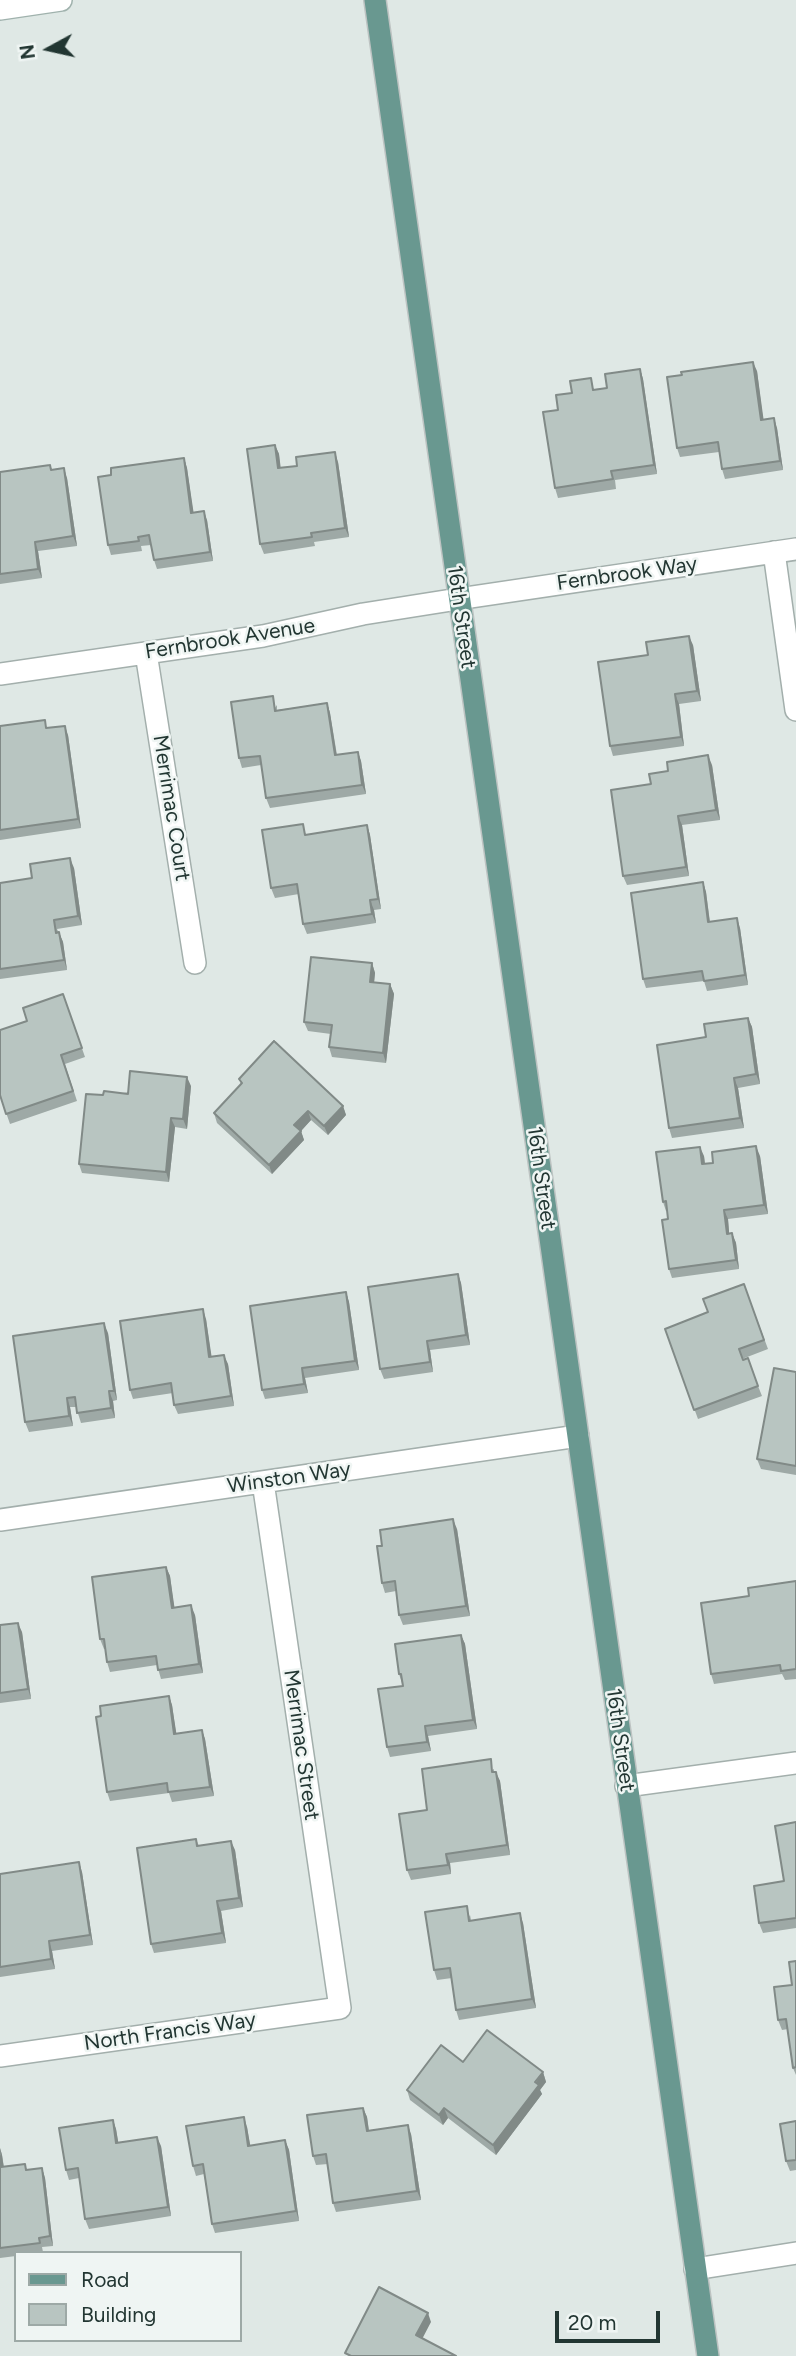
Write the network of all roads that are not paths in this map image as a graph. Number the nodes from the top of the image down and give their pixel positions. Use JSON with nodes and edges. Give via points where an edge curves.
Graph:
{"nodes":[{"id":1,"x":61,"y":0,"type":"edge"},
{"id":2,"x":375,"y":0,"type":"edge"},
{"id":3,"x":0,"y":9,"type":"edge"},
{"id":4,"x":796,"y":549,"type":"edge"},
{"id":5,"x":774,"y":552,"type":"junction"},
{"id":6,"x":458,"y":598,"type":"junction"},
{"id":7,"x":146,"y":653,"type":"junction"},
{"id":8,"x":0,"y":674,"type":"edge"},
{"id":9,"x":796,"y":710,"type":"edge"},
{"id":10,"x":195,"y":963,"type":"dead end"},
{"id":11,"x":578,"y":1436,"type":"junction"},
{"id":12,"x":263,"y":1482,"type":"junction"},
{"id":13,"x":0,"y":1520,"type":"edge"},
{"id":14,"x":796,"y":1763,"type":"edge"},
{"id":15,"x":626,"y":1786,"type":"junction"},
{"id":16,"x":340,"y":2008,"type":"joint"},
{"id":17,"x":0,"y":2056,"type":"edge"},
{"id":18,"x":796,"y":2253,"type":"edge"},
{"id":19,"x":695,"y":2269,"type":"junction"},
{"id":20,"x":708,"y":2356,"type":"edge"}],
"edges":[{"from":1,"to":3,"type":"street"},
{"from":2,"to":6,"type":"main road","name":"16th Street"},
{"from":4,"to":5,"type":"street","name":"Fernbrook Way"},
{"from":5,"to":6,"type":"street","name":"Fernbrook Way"},
{"from":5,"to":9,"type":"street"},
{"from":6,"to":7,"type":"street","name":"Fernbrook Avenue","via":[[263,636]]},
{"from":6,"to":11,"type":"main road","name":"16th Street"},
{"from":7,"to":8,"type":"street","name":"Fernbrook Avenue"},
{"from":7,"to":10,"type":"street","name":"Merrimac Court"},
{"from":11,"to":12,"type":"street","name":"Winston Way"},
{"from":11,"to":15,"type":"main road","name":"16th Street"},
{"from":12,"to":13,"type":"street","name":"Winston Way"},
{"from":12,"to":16,"type":"street","name":"Merrimac Street"},
{"from":14,"to":15,"type":"street"},
{"from":15,"to":19,"type":"main road","name":"16th Street"},
{"from":16,"to":17,"type":"street","name":"North Francis Way"},
{"from":18,"to":19,"type":"street"},
{"from":19,"to":20,"type":"main road","name":"16th Street"}]}
